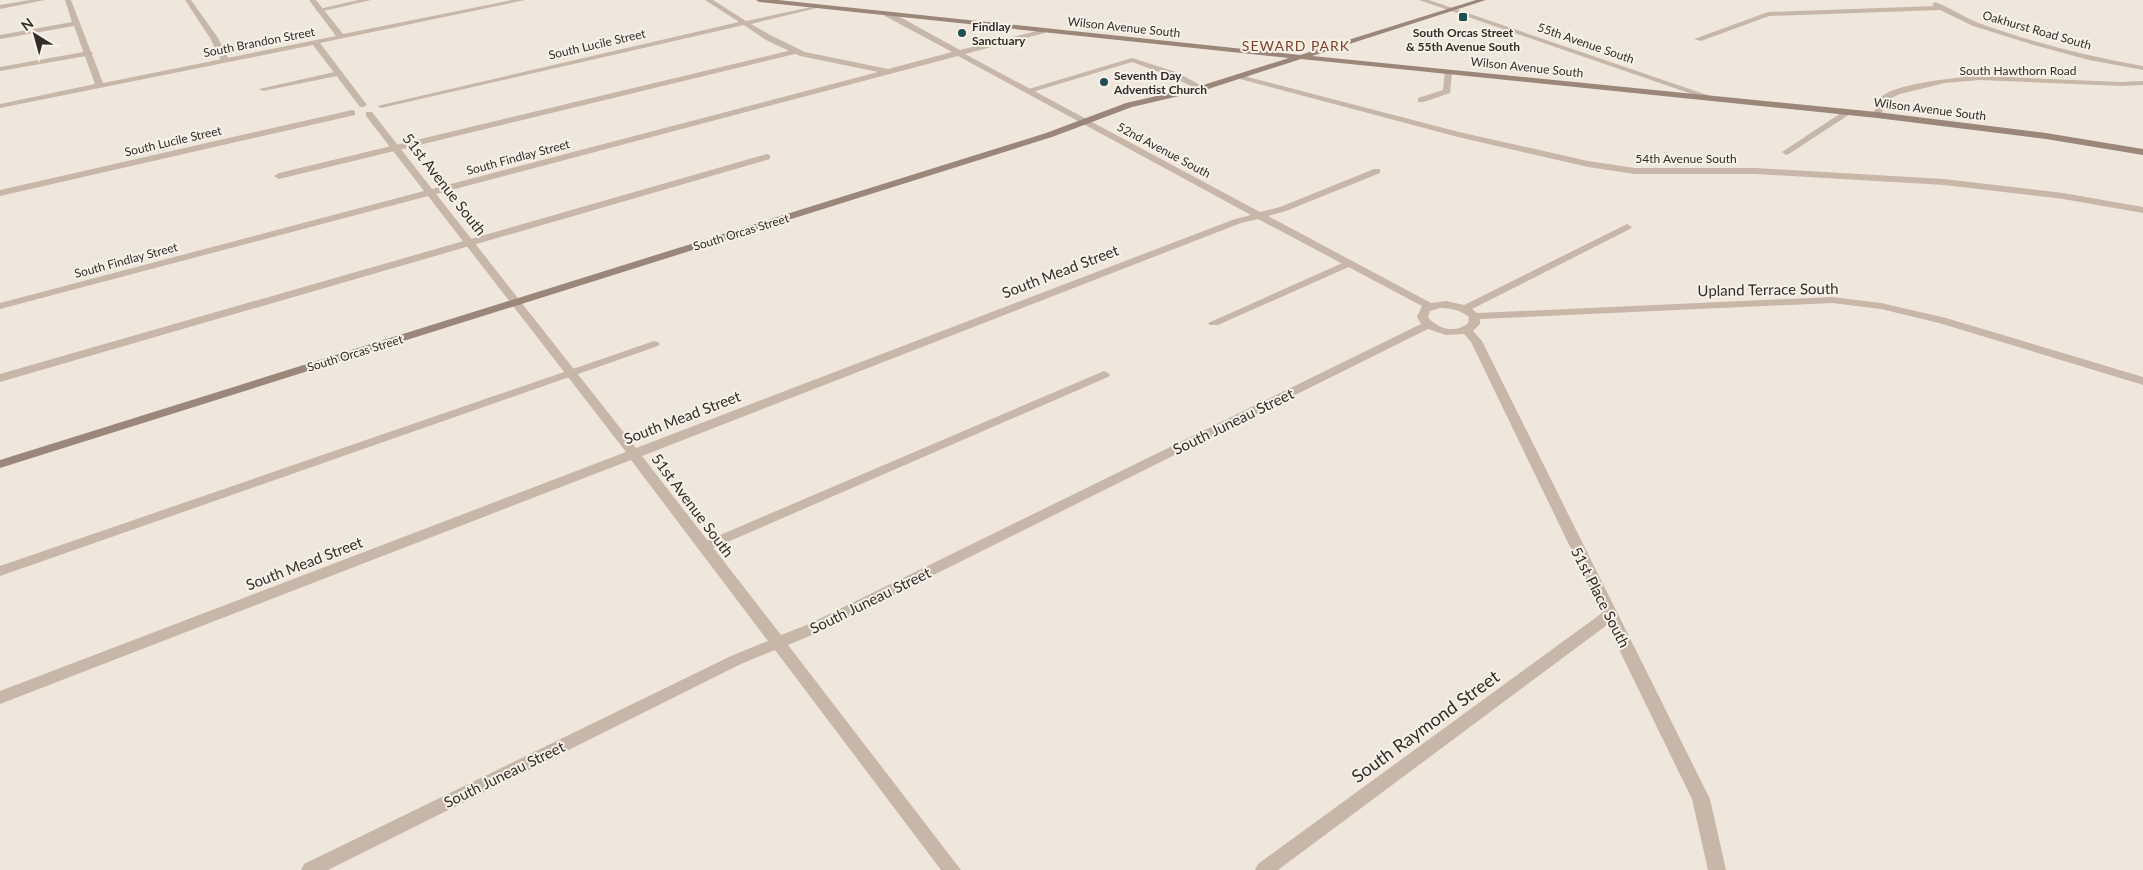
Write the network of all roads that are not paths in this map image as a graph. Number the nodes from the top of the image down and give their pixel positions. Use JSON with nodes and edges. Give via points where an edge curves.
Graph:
{"nodes":[{"id":1,"x":42,"y":0,"type":"edge"},
{"id":2,"x":68,"y":0,"type":"edge"},
{"id":3,"x":188,"y":0,"type":"edge"},
{"id":4,"x":312,"y":0,"type":"edge"},
{"id":5,"x":368,"y":0,"type":"edge"},
{"id":6,"x":522,"y":0,"type":"edge"},
{"id":7,"x":708,"y":0,"type":"edge"},
{"id":8,"x":759,"y":0,"type":"edge"},
{"id":9,"x":1422,"y":0,"type":"edge"},
{"id":10,"x":1483,"y":0,"type":"edge"},
{"id":11,"x":1929,"y":0,"type":"edge"},
{"id":12,"x":818,"y":6,"type":"junction"},
{"id":13,"x":0,"y":7,"type":"edge"},
{"id":14,"x":1941,"y":8,"type":"junction"},
{"id":15,"x":319,"y":10,"type":"junction"},
{"id":16,"x":1451,"y":10,"type":"junction"},
{"id":17,"x":888,"y":14,"type":"junction"},
{"id":18,"x":77,"y":23,"type":"junction"},
{"id":19,"x":745,"y":23,"type":"junction"},
{"id":20,"x":1042,"y":31,"type":"junction"},
{"id":21,"x":0,"y":37,"type":"edge"},
{"id":22,"x":341,"y":37,"type":"junction"},
{"id":23,"x":1698,"y":39,"type":"dead end"},
{"id":24,"x":315,"y":42,"type":"junction"},
{"id":25,"x":796,"y":51,"type":"junction"},
{"id":26,"x":89,"y":53,"type":"junction"},
{"id":27,"x":960,"y":53,"type":"junction"},
{"id":28,"x":1301,"y":57,"type":"junction"},
{"id":29,"x":225,"y":60,"type":"junction"},
{"id":30,"x":2143,"y":68,"type":"edge"},
{"id":31,"x":0,"y":69,"type":"edge"},
{"id":32,"x":888,"y":72,"type":"junction"},
{"id":33,"x":1448,"y":72,"type":"junction"},
{"id":34,"x":339,"y":73,"type":"junction"},
{"id":35,"x":1239,"y":76,"type":"junction"},
{"id":36,"x":2143,"y":82,"type":"edge"},
{"id":37,"x":100,"y":86,"type":"junction"},
{"id":38,"x":1202,"y":88,"type":"junction"},
{"id":39,"x":263,"y":89,"type":"dead end"},
{"id":40,"x":1026,"y":91,"type":"junction"},
{"id":41,"x":1715,"y":99,"type":"junction"},
{"id":42,"x":1421,"y":100,"type":"dead end"},
{"id":43,"x":0,"y":106,"type":"edge"},
{"id":44,"x":366,"y":109,"type":"junction"},
{"id":45,"x":1847,"y":112,"type":"junction"},
{"id":46,"x":1877,"y":115,"type":"junction"},
{"id":47,"x":1084,"y":122,"type":"junction"},
{"id":48,"x":397,"y":148,"type":"junction"},
{"id":49,"x":1786,"y":152,"type":"dead end"},
{"id":50,"x":2143,"y":152,"type":"edge"},
{"id":51,"x":767,"y":157,"type":"dead end"},
{"id":52,"x":1377,"y":171,"type":"dead end"},
{"id":53,"x":278,"y":176,"type":"dead end"},
{"id":54,"x":431,"y":192,"type":"junction"},
{"id":55,"x":0,"y":193,"type":"edge"},
{"id":56,"x":2143,"y":210,"type":"edge"},
{"id":57,"x":1260,"y":215,"type":"junction"},
{"id":58,"x":1626,"y":227,"type":"dead end"},
{"id":59,"x":470,"y":243,"type":"junction"},
{"id":60,"x":1347,"y":264,"type":"junction"},
{"id":61,"x":516,"y":303,"type":"junction"},
{"id":62,"x":0,"y":306,"type":"edge"},
{"id":63,"x":1429,"y":306,"type":"junction"},
{"id":64,"x":1464,"y":309,"type":"junction"},
{"id":65,"x":1474,"y":316,"type":"junction"},
{"id":66,"x":1214,"y":323,"type":"dead end"},
{"id":67,"x":1428,"y":325,"type":"junction"},
{"id":68,"x":1466,"y":330,"type":"junction"},
{"id":69,"x":654,"y":344,"type":"dead end"},
{"id":70,"x":571,"y":373,"type":"junction"},
{"id":71,"x":1104,"y":375,"type":"dead end"},
{"id":72,"x":0,"y":378,"type":"edge"},
{"id":73,"x":2143,"y":381,"type":"edge"},
{"id":74,"x":633,"y":453,"type":"junction"},
{"id":75,"x":0,"y":464,"type":"edge"},
{"id":76,"x":704,"y":547,"type":"junction"},
{"id":77,"x":0,"y":571,"type":"edge"},
{"id":78,"x":1610,"y":615,"type":"junction"},
{"id":79,"x":777,"y":643,"type":"junction"},
{"id":80,"x":0,"y":698,"type":"edge"},
{"id":81,"x":310,"y":870,"type":"edge"},
{"id":82,"x":952,"y":870,"type":"edge"},
{"id":83,"x":1264,"y":870,"type":"edge"},
{"id":84,"x":1717,"y":870,"type":"edge"}],
"edges":[{"from":1,"to":13,"type":"street"},
{"from":2,"to":18,"type":"street"},
{"from":3,"to":29,"type":"street"},
{"from":4,"to":15,"type":"street"},
{"from":5,"to":15,"type":"street"},
{"from":6,"to":22,"type":"street","name":"South Brandon Street"},
{"from":7,"to":19,"type":"street"},
{"from":8,"to":12,"type":"street","name":"Wilson Avenue South"},
{"from":9,"to":16,"type":"street","name":"55th Avenue South"},
{"from":10,"to":16,"type":"street","name":"South Orcas Street"},
{"from":11,"to":14,"type":"street","name":"Oakhurst Road South"},
{"from":12,"to":17,"type":"street","name":"Wilson Avenue South"},
{"from":12,"to":19,"type":"street","name":"South Lucile Street"},
{"from":14,"to":23,"type":"street","via":[[1768,14]]},
{"from":14,"to":30,"type":"street","name":"Oakhurst Road South","via":[[2020,39]]},
{"from":15,"to":22,"type":"street"},
{"from":16,"to":28,"type":"street","name":"South Orcas Street"},
{"from":16,"to":41,"type":"street","name":"55th Avenue South"},
{"from":17,"to":20,"type":"street","name":"Wilson Avenue South"},
{"from":17,"to":27,"type":"street","name":"52nd Avenue South"},
{"from":18,"to":21,"type":"street"},
{"from":18,"to":26,"type":"street"},
{"from":19,"to":25,"type":"street"},
{"from":19,"to":44,"type":"street","name":"South Lucile Street","via":[[380,106],[378,110]]},
{"from":20,"to":27,"type":"street","name":"South Findlay Street"},
{"from":20,"to":28,"type":"street","name":"Wilson Avenue South"},
{"from":22,"to":24,"type":"street","name":"South Brandon Street"},
{"from":24,"to":29,"type":"street","name":"South Brandon Street"},
{"from":24,"to":34,"type":"street","name":"51st Avenue South"},
{"from":25,"to":32,"type":"street"},
{"from":25,"to":48,"type":"street"},
{"from":26,"to":31,"type":"street"},
{"from":26,"to":37,"type":"street"},
{"from":27,"to":32,"type":"street","name":"South Findlay Street"},
{"from":27,"to":40,"type":"street","name":"52nd Avenue South"},
{"from":28,"to":33,"type":"street","name":"Wilson Avenue South"},
{"from":28,"to":35,"type":"street","name":"South Orcas Street"},
{"from":29,"to":37,"type":"street","name":"South Brandon Street"},
{"from":32,"to":54,"type":"street","name":"South Findlay Street"},
{"from":33,"to":41,"type":"street","name":"Wilson Avenue South"},
{"from":33,"to":42,"type":"street","via":[[1447,91]]},
{"from":34,"to":39,"type":"street"},
{"from":34,"to":44,"type":"street","name":"51st Avenue South"},
{"from":35,"to":38,"type":"street","name":"South Orcas Street"},
{"from":35,"to":56,"type":"street","name":"54th Avenue South","via":[[1458,134],[1635,172],[1755,171],[1944,182],[2064,196]]},
{"from":36,"to":46,"type":"street","name":"South Hawthorn Road","via":[[2121,84],[2016,78],[1946,81],[1897,92],[1884,99]]},
{"from":37,"to":43,"type":"street","name":"South Brandon Street"},
{"from":38,"to":40,"type":"street","via":[[1132,60]]},
{"from":38,"to":47,"type":"street","name":"South Orcas Street","via":[[1130,104]]},
{"from":40,"to":47,"type":"street","name":"52nd Avenue South"},
{"from":41,"to":45,"type":"street","name":"Wilson Avenue South"},
{"from":44,"to":48,"type":"street","name":"51st Avenue South"},
{"from":44,"to":55,"type":"street","name":"South Lucile Street","via":[[354,108],[352,112]]},
{"from":45,"to":46,"type":"street","name":"Wilson Avenue South"},
{"from":45,"to":49,"type":"street"},
{"from":46,"to":50,"type":"street","name":"Wilson Avenue South"},
{"from":47,"to":57,"type":"street","name":"52nd Avenue South"},
{"from":47,"to":61,"type":"street","name":"South Orcas Street"},
{"from":48,"to":53,"type":"street"},
{"from":48,"to":54,"type":"street","name":"51st Avenue South"},
{"from":51,"to":59,"type":"street"},
{"from":52,"to":57,"type":"street","name":"South Mead Street"},
{"from":54,"to":59,"type":"street","name":"51st Avenue South"},
{"from":54,"to":62,"type":"street","name":"South Findlay Street"},
{"from":57,"to":60,"type":"street","name":"52nd Avenue South"},
{"from":57,"to":74,"type":"street","name":"South Mead Street","via":[[1238,220]]},
{"from":58,"to":64,"type":"street"},
{"from":59,"to":61,"type":"street","name":"51st Avenue South"},
{"from":59,"to":72,"type":"street"},
{"from":60,"to":63,"type":"street","name":"52nd Avenue South"},
{"from":60,"to":66,"type":"street"},
{"from":61,"to":70,"type":"street","name":"51st Avenue South"},
{"from":61,"to":75,"type":"street","name":"South Orcas Street"},
{"from":63,"to":64,"type":"street","via":[[1442,304]]},
{"from":63,"to":67,"type":"street","via":[[1422,312]]},
{"from":64,"to":65,"type":"street"},
{"from":65,"to":68,"type":"street","via":[[1474,324]]},
{"from":65,"to":73,"type":"street","name":"Upland Terrace South","via":[[1832,300],[1881,306],[1942,320]]},
{"from":67,"to":68,"type":"street","via":[[1443,331]]},
{"from":67,"to":79,"type":"street","name":"South Juneau Street","via":[[814,628]]},
{"from":68,"to":78,"type":"street","name":"51st Place South","via":[[1476,341]]},
{"from":69,"to":70,"type":"street"},
{"from":70,"to":74,"type":"street","name":"51st Avenue South"},
{"from":70,"to":77,"type":"street"},
{"from":71,"to":76,"type":"street"},
{"from":74,"to":76,"type":"street","name":"51st Avenue South"},
{"from":74,"to":80,"type":"street","name":"South Mead Street"},
{"from":76,"to":79,"type":"street","name":"51st Avenue South"},
{"from":78,"to":83,"type":"street","name":"South Raymond Street"},
{"from":78,"to":84,"type":"street","name":"51st Place South","via":[[1701,799]]},
{"from":79,"to":81,"type":"street","name":"South Juneau Street","via":[[736,660]]},
{"from":79,"to":82,"type":"street","name":"51st Avenue South"}]}
